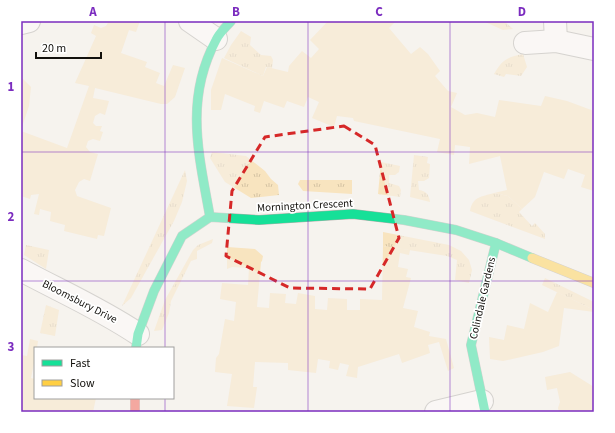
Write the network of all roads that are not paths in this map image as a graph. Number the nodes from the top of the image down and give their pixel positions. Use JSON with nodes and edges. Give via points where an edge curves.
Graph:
{"nodes":[{"id":1,"x":28,"y":21,"type":"edge"},
{"id":2,"x":190,"y":21,"type":"edge"},
{"id":3,"x":231,"y":21,"type":"edge"},
{"id":4,"x":21,"y":23,"type":"edge"},
{"id":5,"x":555,"y":31,"type":"edge"},
{"id":6,"x":216,"y":39,"type":"junction"},
{"id":7,"x":525,"y":43,"type":"dead end"},
{"id":8,"x":594,"y":49,"type":"edge"},
{"id":9,"x":210,"y":217,"type":"junction"},
{"id":10,"x":496,"y":243,"type":"junction"},
{"id":11,"x":21,"y":270,"type":"edge"},
{"id":12,"x":594,"y":283,"type":"edge"},
{"id":13,"x":137,"y":341,"type":"edge"},
{"id":14,"x":135,"y":399,"type":"edge"},
{"id":15,"x":484,"y":406,"type":"edge"},
{"id":16,"x":135,"y":412,"type":"edge"},
{"id":17,"x":436,"y":412,"type":"edge"}],
"edges":[{"from":1,"to":4,"type":"street"},
{"from":2,"to":6,"type":"street"},
{"from":3,"to":6,"type":"street"},
{"from":5,"to":7,"type":"street"},
{"from":5,"to":8,"type":"street"},
{"from":6,"to":9,"type":"street","via":[[201,76],[197,109],[196,142]]},
{"from":9,"to":10,"type":"street","name":"Mornington Crescent","via":[[259,220],[353,214],[456,230]]},
{"from":9,"to":13,"type":"street","via":[[182,236],[154,291]]},
{"from":10,"to":12,"type":"street","name":"Mornington Crescent"},
{"from":10,"to":15,"type":"street","name":"Colindale Gardens","via":[[471,345]]},
{"from":11,"to":13,"type":"street","name":"Bloomsbury Drive","via":[[116,318]]},
{"from":14,"to":16,"type":"street"},
{"from":15,"to":17,"type":"street","name":"Colindale Gardens"}]}
